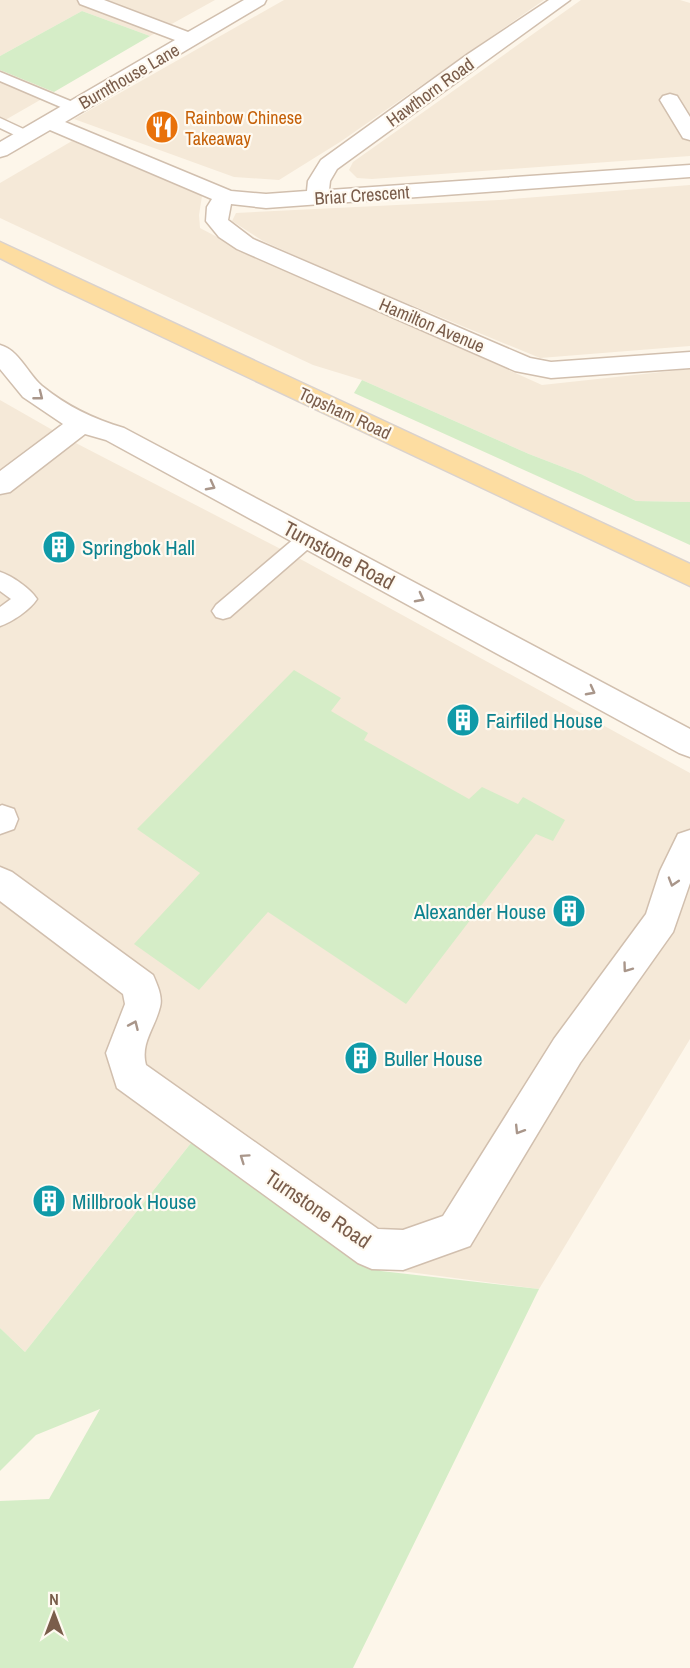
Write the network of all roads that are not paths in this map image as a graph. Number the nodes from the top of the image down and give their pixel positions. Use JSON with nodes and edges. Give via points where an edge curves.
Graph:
{"nodes":[{"id":1,"x":87,"y":0,"type":"edge"},
{"id":2,"x":257,"y":0,"type":"edge"},
{"id":3,"x":561,"y":0,"type":"edge"},
{"id":4,"x":192,"y":40,"type":"junction"},
{"id":5,"x":0,"y":76,"type":"edge"},
{"id":6,"x":670,"y":100,"type":"dead end"},
{"id":7,"x":75,"y":108,"type":"junction"},
{"id":8,"x":0,"y":122,"type":"edge"},
{"id":9,"x":48,"y":122,"type":"junction"},
{"id":10,"x":690,"y":134,"type":"edge"},
{"id":11,"x":25,"y":135,"type":"junction"},
{"id":12,"x":0,"y":151,"type":"edge"},
{"id":13,"x":690,"y":171,"type":"edge"},
{"id":14,"x":224,"y":196,"type":"junction"},
{"id":15,"x":318,"y":198,"type":"junction"},
{"id":16,"x":4,"y":254,"type":"edge"},
{"id":17,"x":0,"y":353,"type":"edge"},
{"id":18,"x":690,"y":360,"type":"edge"},
{"id":19,"x":81,"y":424,"type":"junction"},
{"id":20,"x":0,"y":485,"type":"edge"},
{"id":21,"x":308,"y":538,"type":"junction"},
{"id":22,"x":690,"y":576,"type":"edge"},
{"id":23,"x":0,"y":580,"type":"edge"},
{"id":24,"x":223,"y":611,"type":"dead end"},
{"id":25,"x":0,"y":618,"type":"edge"},
{"id":26,"x":690,"y":744,"type":"edge"},
{"id":27,"x":690,"y":844,"type":"edge"},
{"id":28,"x":0,"y":882,"type":"edge"}],
"edges":[{"from":1,"to":4,"type":"street"},
{"from":2,"to":4,"type":"street","name":"Burnthouse Lane"},
{"from":3,"to":15,"type":"street","name":"Hawthorn Road","via":[[329,165],[319,181]]},
{"from":4,"to":7,"type":"street","name":"Burnthouse Lane"},
{"from":5,"to":7,"type":"lane"},
{"from":6,"to":10,"type":"street"},
{"from":7,"to":9,"type":"street","name":"Burnthouse Lane"},
{"from":8,"to":11,"type":"lane"},
{"from":9,"to":11,"type":"street","name":"Burnthouse Lane"},
{"from":9,"to":14,"type":"street","name":"Briar Crescent"},
{"from":11,"to":12,"type":"street","name":"Burnthouse Lane"},
{"from":13,"to":15,"type":"street","name":"Briar Crescent"},
{"from":14,"to":15,"type":"street","name":"Briar Crescent","via":[[266,201]]},
{"from":14,"to":18,"type":"street","name":"Hamilton Avenue","via":[[217,221],[245,244],[524,365],[551,370]]},
{"from":16,"to":22,"type":"main road","name":"Topsham Road"},
{"from":17,"to":19,"type":"street","name":"Turnstone Road","one_way":true,"via":[[32,391]]},
{"from":19,"to":20,"type":"street"},
{"from":19,"to":21,"type":"street","name":"Turnstone Road","one_way":true,"via":[[115,434]]},
{"from":21,"to":24,"type":"lane"},
{"from":21,"to":26,"type":"street","name":"Turnstone Road","one_way":true},
{"from":23,"to":25,"type":"lane","via":[[26,599]]},
{"from":27,"to":28,"type":"street","name":"Turnstone Road","one_way":true,"via":[[661,921],[567,1051],[456,1232],[403,1250],[372,1249],[130,1076],[124,1053],[143,1005],[140,986]]}]}
